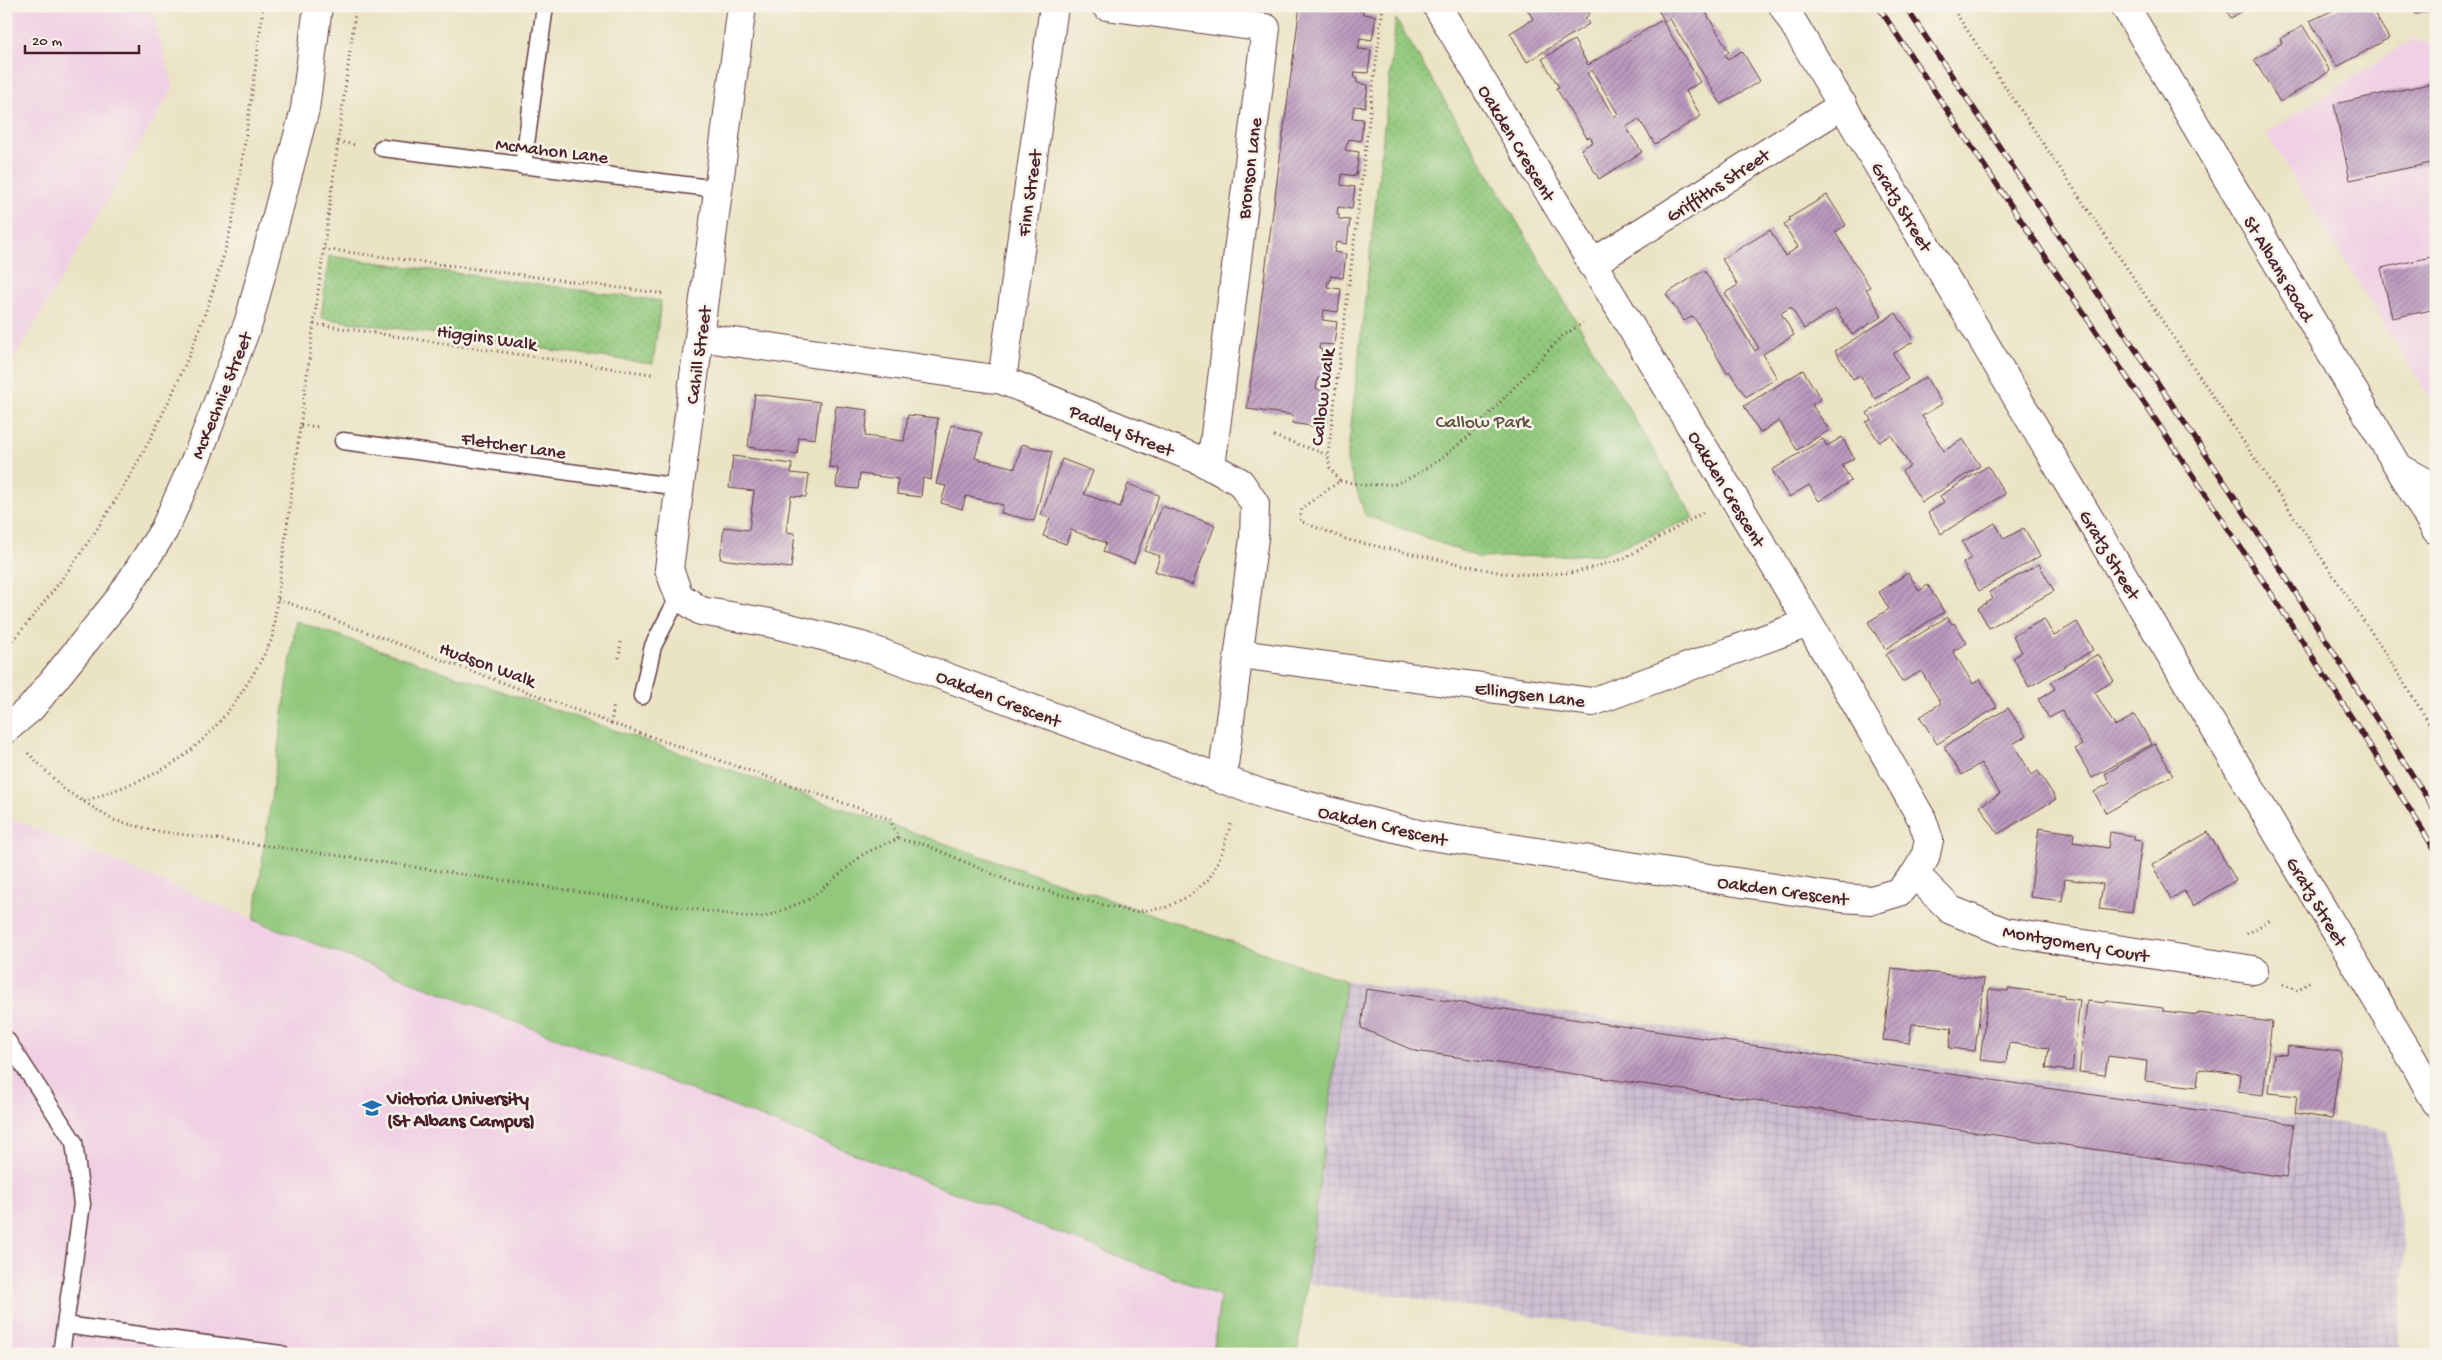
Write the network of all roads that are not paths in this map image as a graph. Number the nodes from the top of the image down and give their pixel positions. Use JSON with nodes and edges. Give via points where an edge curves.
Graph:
{"nodes":[{"id":1,"x":318,"y":6,"type":"edge"},
{"id":2,"x":545,"y":6,"type":"edge"},
{"id":3,"x":742,"y":6,"type":"edge"},
{"id":4,"x":1054,"y":6,"type":"edge"},
{"id":5,"x":1106,"y":6,"type":"edge"},
{"id":6,"x":1437,"y":6,"type":"edge"},
{"id":7,"x":1783,"y":6,"type":"edge"},
{"id":8,"x":2125,"y":6,"type":"edge"},
{"id":9,"x":1843,"y":105,"type":"junction"},
{"id":10,"x":382,"y":148,"type":"dead end"},
{"id":11,"x":523,"y":166,"type":"junction"},
{"id":12,"x":718,"y":189,"type":"junction"},
{"id":13,"x":1591,"y":264,"type":"junction"},
{"id":14,"x":699,"y":337,"type":"junction"},
{"id":15,"x":1002,"y":380,"type":"junction"},
{"id":16,"x":343,"y":441,"type":"dead end"},
{"id":17,"x":1211,"y":467,"type":"junction"},
{"id":18,"x":2399,"y":467,"type":"junction"},
{"id":19,"x":679,"y":487,"type":"junction"},
{"id":20,"x":2436,"y":488,"type":"edge"},
{"id":21,"x":2436,"y":530,"type":"edge"},
{"id":22,"x":679,"y":596,"type":"junction"},
{"id":23,"x":1808,"y":623,"type":"junction"},
{"id":24,"x":1240,"y":654,"type":"junction"},
{"id":25,"x":642,"y":696,"type":"dead end"},
{"id":26,"x":6,"y":729,"type":"edge"},
{"id":27,"x":1222,"y":780,"type":"junction"},
{"id":28,"x":1915,"y":874,"type":"junction"},
{"id":29,"x":2254,"y":970,"type":"dead end"},
{"id":30,"x":6,"y":1040,"type":"edge"},
{"id":31,"x":2436,"y":1103,"type":"edge"},
{"id":32,"x":65,"y":1325,"type":"junction"},
{"id":33,"x":61,"y":1354,"type":"edge"},
{"id":34,"x":281,"y":1354,"type":"edge"}],
"edges":[{"from":1,"to":26,"type":"street","name":"McKechnie Street","via":[[305,109],[249,321],[198,454],[164,530],[120,598],[31,708]]},
{"from":2,"to":11,"type":"lane"},
{"from":3,"to":12,"type":"street","name":"Cahill Street"},
{"from":4,"to":15,"type":"street","name":"Finn Street"},
{"from":5,"to":17,"type":"street","name":"Bronson Lane","via":[[1266,28]]},
{"from":6,"to":13,"type":"street","name":"Oakden Crescent"},
{"from":7,"to":9,"type":"street","name":"Gratz Street"},
{"from":8,"to":18,"type":"street","name":"St Albans Road"},
{"from":9,"to":13,"type":"street","name":"Griffiths Street"},
{"from":9,"to":31,"type":"street","name":"Gratz Street"},
{"from":10,"to":11,"type":"lane","name":"McMahon Lane"},
{"from":11,"to":12,"type":"lane","name":"McMahon Lane"},
{"from":12,"to":14,"type":"street","name":"Cahill Street"},
{"from":13,"to":23,"type":"street","name":"Oakden Crescent","via":[[1733,493]]},
{"from":14,"to":15,"type":"street","name":"Padley Street"},
{"from":14,"to":19,"type":"street","name":"Cahill Street"},
{"from":15,"to":17,"type":"street","name":"Padley Street"},
{"from":16,"to":19,"type":"lane","name":"Fletcher Lane"},
{"from":17,"to":24,"type":"street","name":"Padley Street","via":[[1240,482],[1255,504]]},
{"from":18,"to":20,"type":"street"},
{"from":18,"to":21,"type":"street","name":"St Albans Road"},
{"from":19,"to":22,"type":"street","name":"Cahill Street","via":[[669,569]]},
{"from":22,"to":25,"type":"lane","via":[[653,646]]},
{"from":22,"to":27,"type":"street","name":"Oakden Crescent","via":[[701,611],[770,623],[862,646]]},
{"from":23,"to":24,"type":"street","name":"Ellingsen Lane","via":[[1592,702]]},
{"from":23,"to":28,"type":"street","name":"Oakden Crescent","via":[[1922,819],[1928,840],[1924,858]]},
{"from":24,"to":27,"type":"street","name":"Padley Street"},
{"from":27,"to":28,"type":"street","name":"Oakden Crescent","via":[[1263,794],[1418,834],[1841,898],[1872,900],[1899,892]]},
{"from":28,"to":29,"type":"street","name":"Montgomery Court","via":[[1951,910],[2006,932]]},
{"from":30,"to":32,"type":"lane","via":[[74,1142],[82,1204]]},
{"from":32,"to":33,"type":"lane"},
{"from":32,"to":34,"type":"lane"}]}
